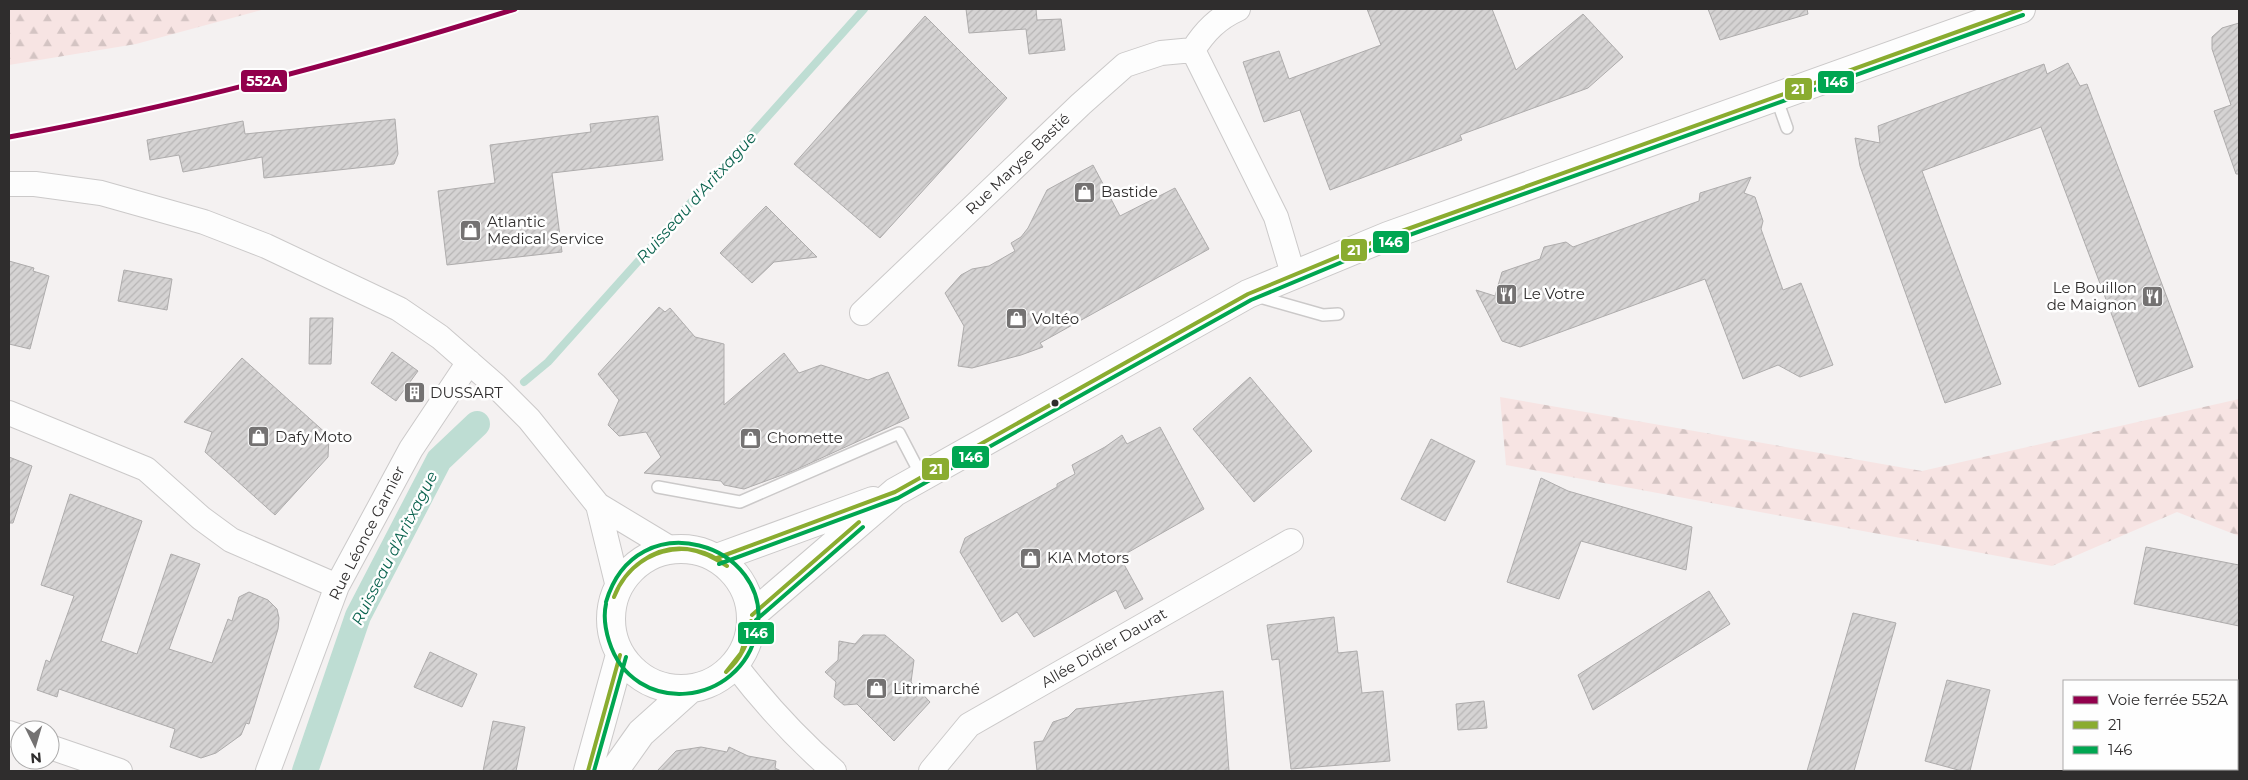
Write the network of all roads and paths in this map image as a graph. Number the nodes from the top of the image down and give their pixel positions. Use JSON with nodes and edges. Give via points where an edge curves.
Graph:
{"nodes":[{"id":1,"x":1238,"y":9,"type":"edge"},
{"id":2,"x":2021,"y":9,"type":"edge"},
{"id":3,"x":1193,"y":50,"type":"junction"},
{"id":4,"x":1775,"y":96,"type":"junction"},
{"id":5,"x":1787,"y":128,"type":"dead end"},
{"id":6,"x":9,"y":184,"type":"edge"},
{"id":7,"x":1293,"y":274,"type":"junction"},
{"id":8,"x":1248,"y":294,"type":"junction"},
{"id":9,"x":862,"y":313,"type":"dead end"},
{"id":10,"x":1338,"y":314,"type":"dead end"},
{"id":11,"x":469,"y":362,"type":"junction"},
{"id":12,"x":9,"y":413,"type":"edge"},
{"id":13,"x":922,"y":477,"type":"junction"},
{"id":14,"x":658,"y":487,"type":"dead end"},
{"id":15,"x":895,"y":492,"type":"junction"},
{"id":16,"x":598,"y":505,"type":"junction"},
{"id":17,"x":1291,"y":541,"type":"dead end"},
{"id":18,"x":671,"y":549,"type":"junction"},
{"id":19,"x":717,"y":558,"type":"junction"},
{"id":20,"x":337,"y":586,"type":"junction"},
{"id":21,"x":618,"y":587,"type":"junction"},
{"id":22,"x":752,"y":615,"type":"junction"},
{"id":23,"x":620,"y":655,"type":"junction"},
{"id":24,"x":735,"y":665,"type":"junction"},
{"id":25,"x":690,"y":689,"type":"junction"},
{"id":26,"x":60,"y":750,"type":"edge"},
{"id":27,"x":120,"y":771,"type":"edge"},
{"id":28,"x":268,"y":771,"type":"edge"},
{"id":29,"x":588,"y":771,"type":"edge"},
{"id":30,"x":614,"y":771,"type":"edge"},
{"id":31,"x":834,"y":771,"type":"edge"},
{"id":32,"x":931,"y":771,"type":"edge"}],
"edges":[{"from":1,"to":3,"type":"street","via":[[1205,31]]},
{"from":2,"to":4,"type":"street"},
{"from":3,"to":7,"type":"street","via":[[1276,217]]},
{"from":3,"to":9,"type":"street","name":"Rue Maryse Bastié","via":[[1161,53],[1125,65]]},
{"from":4,"to":5,"type":"lane"},
{"from":4,"to":7,"type":"street","via":[[1397,232]]},
{"from":6,"to":11,"type":"street","via":[[35,184],[101,193],[204,222],[266,246],[399,309]]},
{"from":7,"to":8,"type":"street"},
{"from":8,"to":10,"type":"lane","via":[[1323,315]]},
{"from":8,"to":13,"type":"street"},
{"from":11,"to":16,"type":"street","via":[[528,419]]},
{"from":11,"to":20,"type":"street","name":"Rue Léonce Garnier","via":[[410,449]]},
{"from":12,"to":20,"type":"street","via":[[146,469],[231,540]]},
{"from":13,"to":14,"type":"lane","via":[[899,433],[740,502]]},
{"from":13,"to":15,"type":"street"},
{"from":15,"to":19,"type":"street"},
{"from":15,"to":22,"type":"street"},
{"from":16,"to":18,"type":"street"},
{"from":16,"to":21,"type":"street"},
{"from":17,"to":32,"type":"street","name":"Allée Didier Daurat","via":[[969,725]]},
{"from":18,"to":19,"type":"street","via":[[695,550]]},
{"from":18,"to":21,"type":"street","via":[[650,556],[631,569]]},
{"from":19,"to":22,"type":"street","via":[[735,573],[747,593]]},
{"from":20,"to":28,"type":"street","name":"Rue Léonce Garnier"},
{"from":21,"to":23,"type":"street","via":[[610,621]]},
{"from":22,"to":24,"type":"street","via":[[748,642]]},
{"from":23,"to":25,"type":"street","via":[[633,671],[650,682],[669,688]]},
{"from":23,"to":29,"type":"street"},
{"from":24,"to":25,"type":"street","via":[[715,681]]},
{"from":24,"to":31,"type":"street","via":[[783,723]]},
{"from":25,"to":30,"type":"street","via":[[641,733]]},
{"from":26,"to":27,"type":"street"}]}
